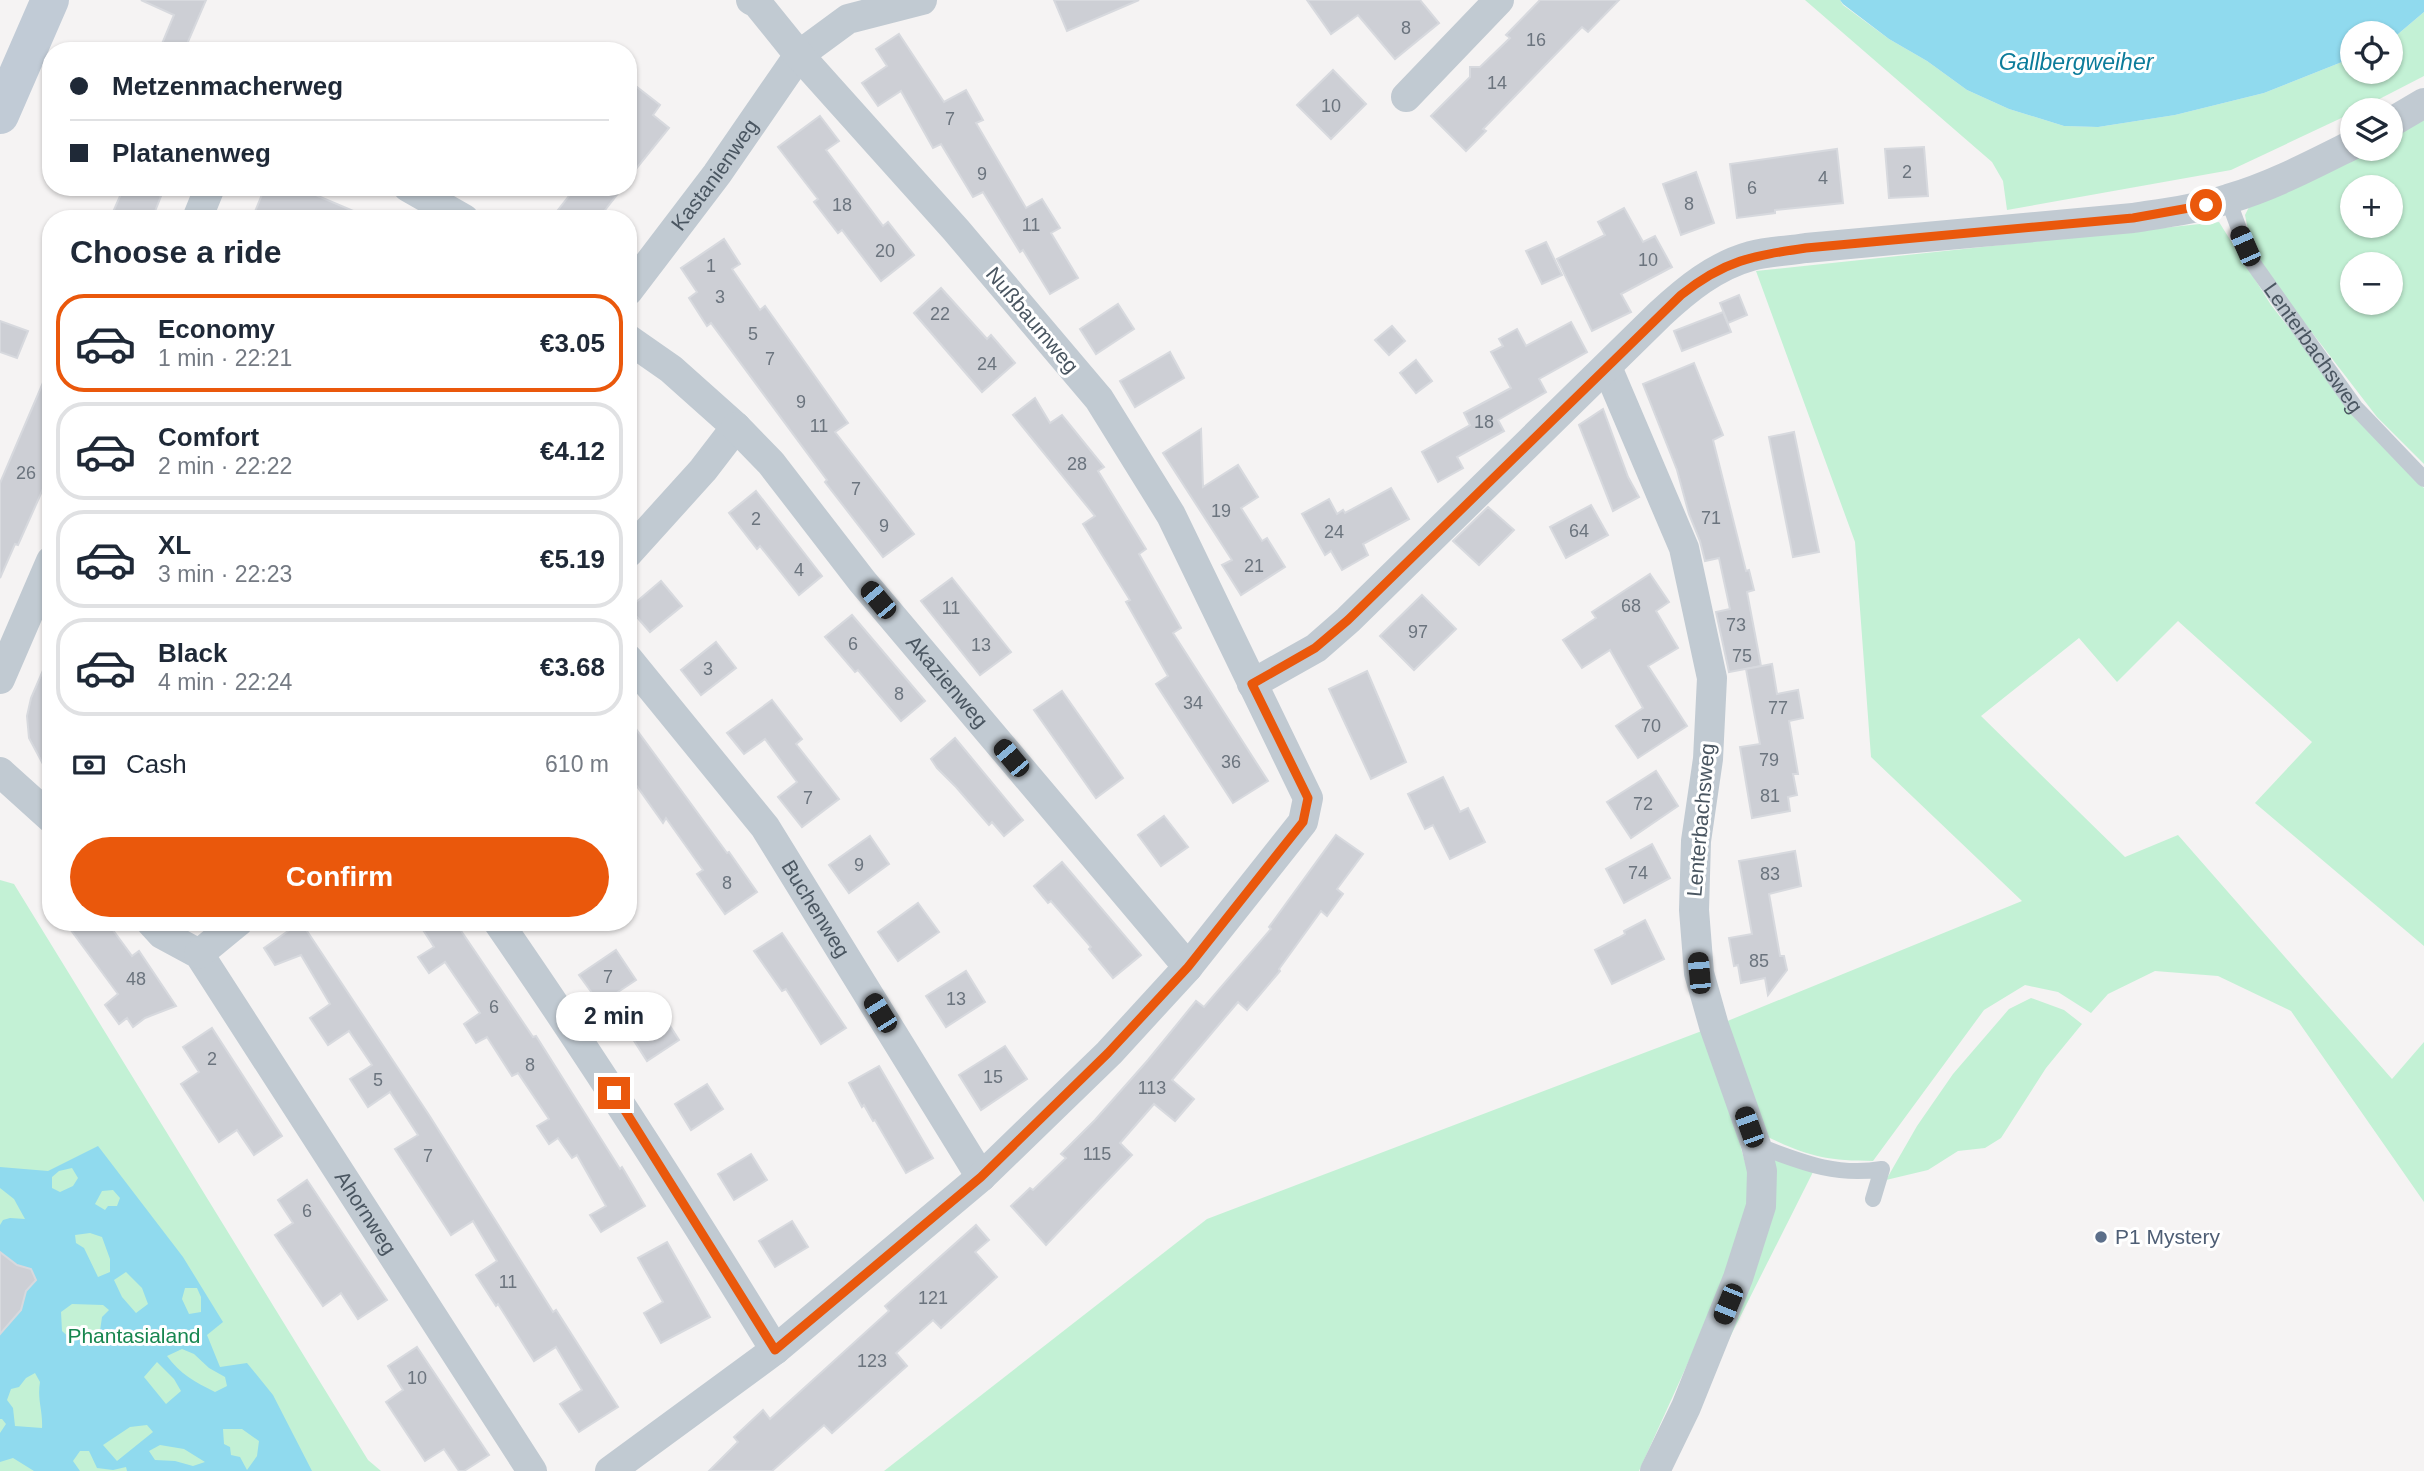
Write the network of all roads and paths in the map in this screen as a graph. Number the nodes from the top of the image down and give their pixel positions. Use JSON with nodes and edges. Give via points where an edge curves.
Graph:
{"nodes":[{"id":1,"x":50,"y":0,"type":"edge"},
{"id":2,"x":751,"y":0,"type":"edge"},
{"id":3,"x":922,"y":0,"type":"edge"},
{"id":4,"x":1499,"y":0,"type":"edge"},
{"id":5,"x":799,"y":55,"type":"junction"},
{"id":6,"x":1406,"y":97,"type":"dead end"},
{"id":7,"x":2424,"y":103,"type":"edge"},
{"id":8,"x":0,"y":115,"type":"edge"},
{"id":9,"x":2403,"y":115,"type":"edge"},
{"id":10,"x":2340,"y":151,"type":"edge"},
{"id":11,"x":424,"y":196,"type":"edge"},
{"id":12,"x":2228,"y":199,"type":"junction"},
{"id":13,"x":448,"y":210,"type":"edge"},
{"id":14,"x":637,"y":279,"type":"edge"},
{"id":15,"x":637,"y":345,"type":"edge"},
{"id":16,"x":1607,"y":367,"type":"junction"},
{"id":17,"x":736,"y":427,"type":"junction"},
{"id":18,"x":2424,"y":479,"type":"edge"},
{"id":19,"x":637,"y":544,"type":"edge"},
{"id":20,"x":42,"y":582,"type":"edge"},
{"id":21,"x":637,"y":670,"type":"edge"},
{"id":22,"x":0,"y":680,"type":"edge"},
{"id":23,"x":1252,"y":684,"type":"junction"},
{"id":24,"x":0,"y":772,"type":"edge"},
{"id":25,"x":42,"y":810,"type":"edge"},
{"id":26,"x":159,"y":931,"type":"edge"},
{"id":27,"x":227,"y":931,"type":"edge"},
{"id":28,"x":504,"y":931,"type":"edge"},
{"id":29,"x":199,"y":954,"type":"junction"},
{"id":30,"x":1188,"y":967,"type":"junction"},
{"id":31,"x":1756,"y":1145,"type":"junction"},
{"id":32,"x":981,"y":1177,"type":"junction"},
{"id":33,"x":1873,"y":1199,"type":"dead end"},
{"id":34,"x":775,"y":1350,"type":"junction"},
{"id":35,"x":532,"y":1471,"type":"edge"},
{"id":36,"x":610,"y":1471,"type":"edge"},
{"id":37,"x":1655,"y":1471,"type":"edge"}],
"edges":[{"from":1,"to":8,"type":"main road"},
{"from":2,"to":5,"type":"street","name":"Nußbaumweg"},
{"from":3,"to":5,"type":"street","name":"Kastanienweg","via":[[848,19]]},
{"from":4,"to":6,"type":"street"},
{"from":5,"to":14,"type":"street","name":"Kastanienweg"},
{"from":5,"to":23,"type":"street","name":"Nußbaumweg","via":[[1099,399],[1171,515]]},
{"from":7,"to":9,"type":"street"},
{"from":10,"to":12,"type":"street","via":[[2289,177]]},
{"from":11,"to":13,"type":"street"},
{"from":12,"to":16,"type":"street","via":[[2133,218],[1753,256],[1726,265],[1692,286]]},
{"from":12,"to":18,"type":"lane","name":"Lenterbachsweg","via":[[2250,259],[2355,407]]},
{"from":15,"to":17,"type":"street"},
{"from":16,"to":23,"type":"street","via":[[1348,620],[1315,648]]},
{"from":16,"to":31,"type":"street","name":"Lenterbachsweg","via":[[1684,548],[1712,678],[1708,759],[1696,841],[1694,910],[1699,973]]},
{"from":17,"to":19,"type":"street"},
{"from":17,"to":30,"type":"street","name":"Akazienweg","via":[[771,463],[862,581]]},
{"from":20,"to":22,"type":"street"},
{"from":21,"to":32,"type":"street","name":"Buchenweg","via":[[765,827]]},
{"from":23,"to":30,"type":"street","name":"Nußbaumweg","via":[[1308,798],[1303,822]]},
{"from":24,"to":25,"type":"street"},
{"from":26,"to":29,"type":"street"},
{"from":27,"to":29,"type":"street"},
{"from":28,"to":34,"type":"street","via":[[671,1181]]},
{"from":29,"to":35,"type":"street","name":"Ahornweg"},
{"from":30,"to":32,"type":"street","name":"Nußbaumweg"},
{"from":31,"to":33,"type":"lane","via":[[1819,1168],[1882,1169]]},
{"from":31,"to":37,"type":"street","name":"Lenterbachsweg","via":[[1762,1194],[1754,1234],[1686,1406]]},
{"from":32,"to":34,"type":"street","name":"Nußbaumweg"},
{"from":34,"to":36,"type":"street","name":"Nußbaumweg"}]}
